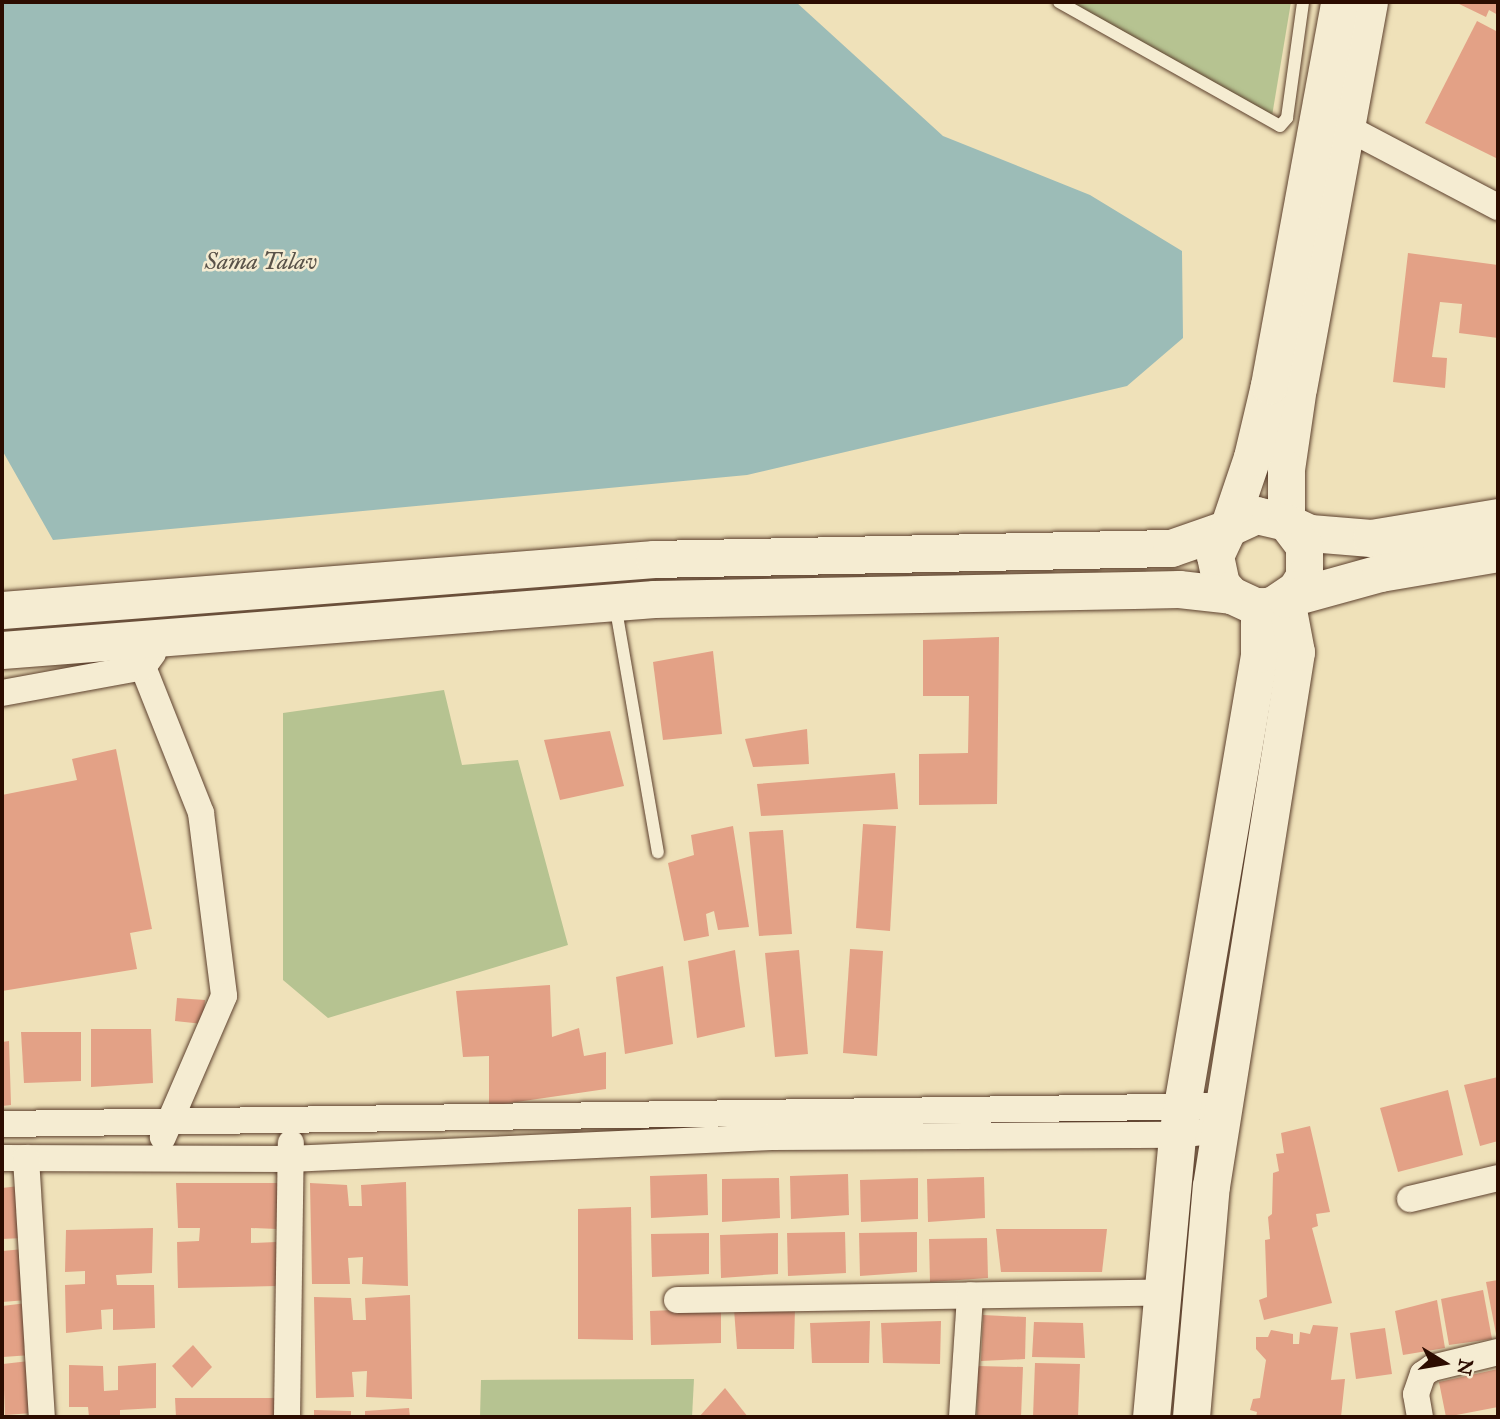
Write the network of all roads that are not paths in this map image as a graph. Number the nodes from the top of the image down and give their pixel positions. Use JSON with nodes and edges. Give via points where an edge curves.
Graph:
{"nodes":[{"id":1,"x":1059,"y":2,"type":"edge"},
{"id":2,"x":1303,"y":2,"type":"edge"},
{"id":3,"x":1339,"y":2,"type":"edge"},
{"id":4,"x":1369,"y":2,"type":"edge"},
{"id":5,"x":1346,"y":127,"type":"junction"},
{"id":6,"x":1498,"y":207,"type":"edge"},
{"id":7,"x":1498,"y":517,"type":"edge"},
{"id":8,"x":1286,"y":522,"type":"junction"},
{"id":9,"x":1228,"y":528,"type":"junction"},
{"id":10,"x":1498,"y":553,"type":"edge"},
{"id":11,"x":865,"y":555,"type":"junction"},
{"id":12,"x":706,"y":558,"type":"junction"},
{"id":13,"x":868,"y":594,"type":"junction"},
{"id":14,"x":708,"y":597,"type":"junction"},
{"id":15,"x":1259,"y":600,"type":"junction"},
{"id":16,"x":615,"y":602,"type":"junction"},
{"id":17,"x":5,"y":605,"type":"edge"},
{"id":18,"x":2,"y":650,"type":"edge"},
{"id":19,"x":153,"y":654,"type":"junction"},
{"id":20,"x":2,"y":693,"type":"edge"},
{"id":21,"x":658,"y":852,"type":"dead end"},
{"id":22,"x":771,"y":1110,"type":"junction"},
{"id":23,"x":592,"y":1115,"type":"junction"},
{"id":24,"x":1221,"y":1118,"type":"junction"},
{"id":25,"x":293,"y":1120,"type":"junction"},
{"id":26,"x":168,"y":1122,"type":"junction"},
{"id":27,"x":1179,"y":1122,"type":"junction"},
{"id":28,"x":2,"y":1124,"type":"edge"},
{"id":29,"x":771,"y":1137,"type":"junction"},
{"id":30,"x":594,"y":1145,"type":"junction"},
{"id":31,"x":14,"y":1158,"type":"edge"},
{"id":32,"x":156,"y":1158,"type":"junction"},
{"id":33,"x":289,"y":1159,"type":"junction"},
{"id":34,"x":1498,"y":1178,"type":"edge"},
{"id":35,"x":1410,"y":1199,"type":"dead end"},
{"id":36,"x":1163,"y":1292,"type":"junction"},
{"id":37,"x":970,"y":1295,"type":"junction"},
{"id":38,"x":677,"y":1300,"type":"dead end"},
{"id":39,"x":1498,"y":1352,"type":"edge"},
{"id":40,"x":42,"y":1417,"type":"edge"},
{"id":41,"x":287,"y":1417,"type":"edge"},
{"id":42,"x":962,"y":1417,"type":"edge"},
{"id":43,"x":1151,"y":1417,"type":"edge"},
{"id":44,"x":1191,"y":1417,"type":"edge"},
{"id":45,"x":1420,"y":1417,"type":"edge"}],
"edges":[{"from":1,"to":2,"type":"lane","via":[[1280,126],[1287,118]]},
{"from":3,"to":9,"type":"main road","via":[[1269,385],[1252,457]]},
{"from":4,"to":5,"type":"main road"},
{"from":5,"to":6,"type":"street"},
{"from":5,"to":8,"type":"main road","via":[[1298,387],[1286,469]]},
{"from":7,"to":8,"type":"main road","via":[[1371,538],[1310,533]]},
{"from":8,"to":9,"type":"main road","via":[[1256,515]]},
{"from":8,"to":15,"type":"main road","via":[[1301,539],[1307,562],[1304,576]]},
{"from":9,"to":11,"type":"main road","via":[[1171,548]]},
{"from":9,"to":15,"type":"main road","via":[[1220,541],[1216,570]]},
{"from":10,"to":15,"type":"main road"},
{"from":11,"to":12,"type":"main road"},
{"from":11,"to":13,"type":"main road"},
{"from":12,"to":14,"type":"main road"},
{"from":12,"to":17,"type":"main road"},
{"from":13,"to":14,"type":"main road"},
{"from":13,"to":15,"type":"main road","via":[[1179,589]]},
{"from":14,"to":16,"type":"main road"},
{"from":15,"to":24,"type":"main road","via":[[1296,652]]},
{"from":15,"to":27,"type":"main road","via":[[1259,654]]},
{"from":16,"to":19,"type":"main road"},
{"from":16,"to":21,"type":"lane"},
{"from":18,"to":19,"type":"main road"},
{"from":19,"to":20,"type":"street"},
{"from":19,"to":26,"type":"street","via":[[201,813],[224,996]]},
{"from":22,"to":23,"type":"street"},
{"from":22,"to":27,"type":"street"},
{"from":22,"to":29,"type":"street"},
{"from":23,"to":25,"type":"street"},
{"from":23,"to":30,"type":"street"},
{"from":24,"to":27,"type":"street"},
{"from":24,"to":44,"type":"main road"},
{"from":25,"to":26,"type":"street"},
{"from":25,"to":33,"type":"street"},
{"from":26,"to":28,"type":"street"},
{"from":26,"to":32,"type":"street"},
{"from":27,"to":29,"type":"street"},
{"from":27,"to":36,"type":"main road"},
{"from":29,"to":30,"type":"street"},
{"from":30,"to":33,"type":"street"},
{"from":31,"to":32,"type":"street"},
{"from":31,"to":40,"type":"street"},
{"from":32,"to":33,"type":"street"},
{"from":33,"to":41,"type":"street"},
{"from":34,"to":35,"type":"street"},
{"from":36,"to":37,"type":"street"},
{"from":36,"to":43,"type":"main road"},
{"from":37,"to":38,"type":"street"},
{"from":37,"to":42,"type":"street"},
{"from":39,"to":45,"type":"street","via":[[1423,1374],[1416,1394]]}]}
